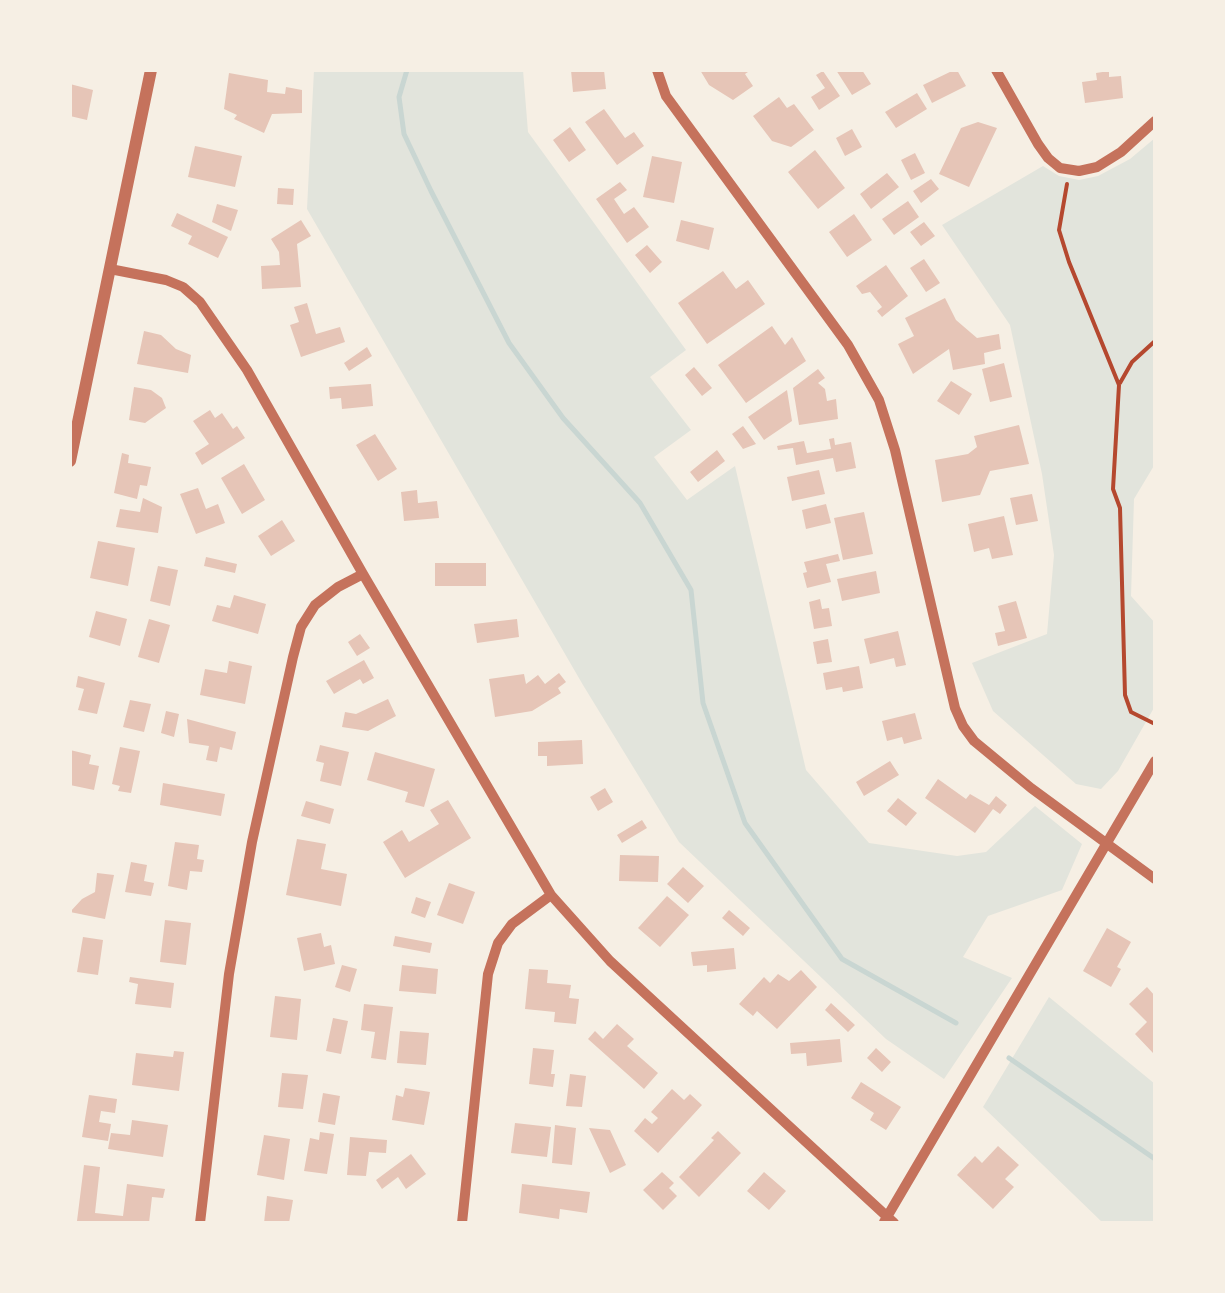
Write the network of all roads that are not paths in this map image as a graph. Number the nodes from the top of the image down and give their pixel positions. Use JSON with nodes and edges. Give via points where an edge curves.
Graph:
{"nodes":[{"id":1,"x":151,"y":70,"type":"edge"},
{"id":2,"x":657,"y":70,"type":"edge"},
{"id":3,"x":996,"y":70,"type":"edge"},
{"id":4,"x":1155,"y":121,"type":"edge"},
{"id":5,"x":110,"y":268,"type":"junction"},
{"id":6,"x":70,"y":461,"type":"edge"},
{"id":7,"x":363,"y":574,"type":"junction"},
{"id":8,"x":1155,"y":761,"type":"edge"},
{"id":9,"x":1108,"y":844,"type":"junction"},
{"id":10,"x":1155,"y":879,"type":"edge"},
{"id":11,"x":551,"y":895,"type":"junction"},
{"id":12,"x":888,"y":1221,"type":"edge"},
{"id":13,"x":200,"y":1223,"type":"edge"},
{"id":14,"x":462,"y":1223,"type":"edge"}],
"edges":[{"from":1,"to":5,"type":"street"},
{"from":2,"to":9,"type":"street","via":[[666,96],[848,345],[879,400],[963,726],[1031,788]]},
{"from":3,"to":4,"type":"street","via":[[1060,168],[1097,168]]},
{"from":5,"to":6,"type":"street"},
{"from":5,"to":7,"type":"street","via":[[166,280],[200,302],[248,370]]},
{"from":7,"to":11,"type":"street"},
{"from":7,"to":13,"type":"street","via":[[315,605],[294,658],[230,974]]},
{"from":8,"to":9,"type":"street"},
{"from":9,"to":10,"type":"street"},
{"from":9,"to":12,"type":"street"},
{"from":11,"to":12,"type":"street","via":[[610,961]]},
{"from":11,"to":14,"type":"street","via":[[512,924],[488,974]]}]}
